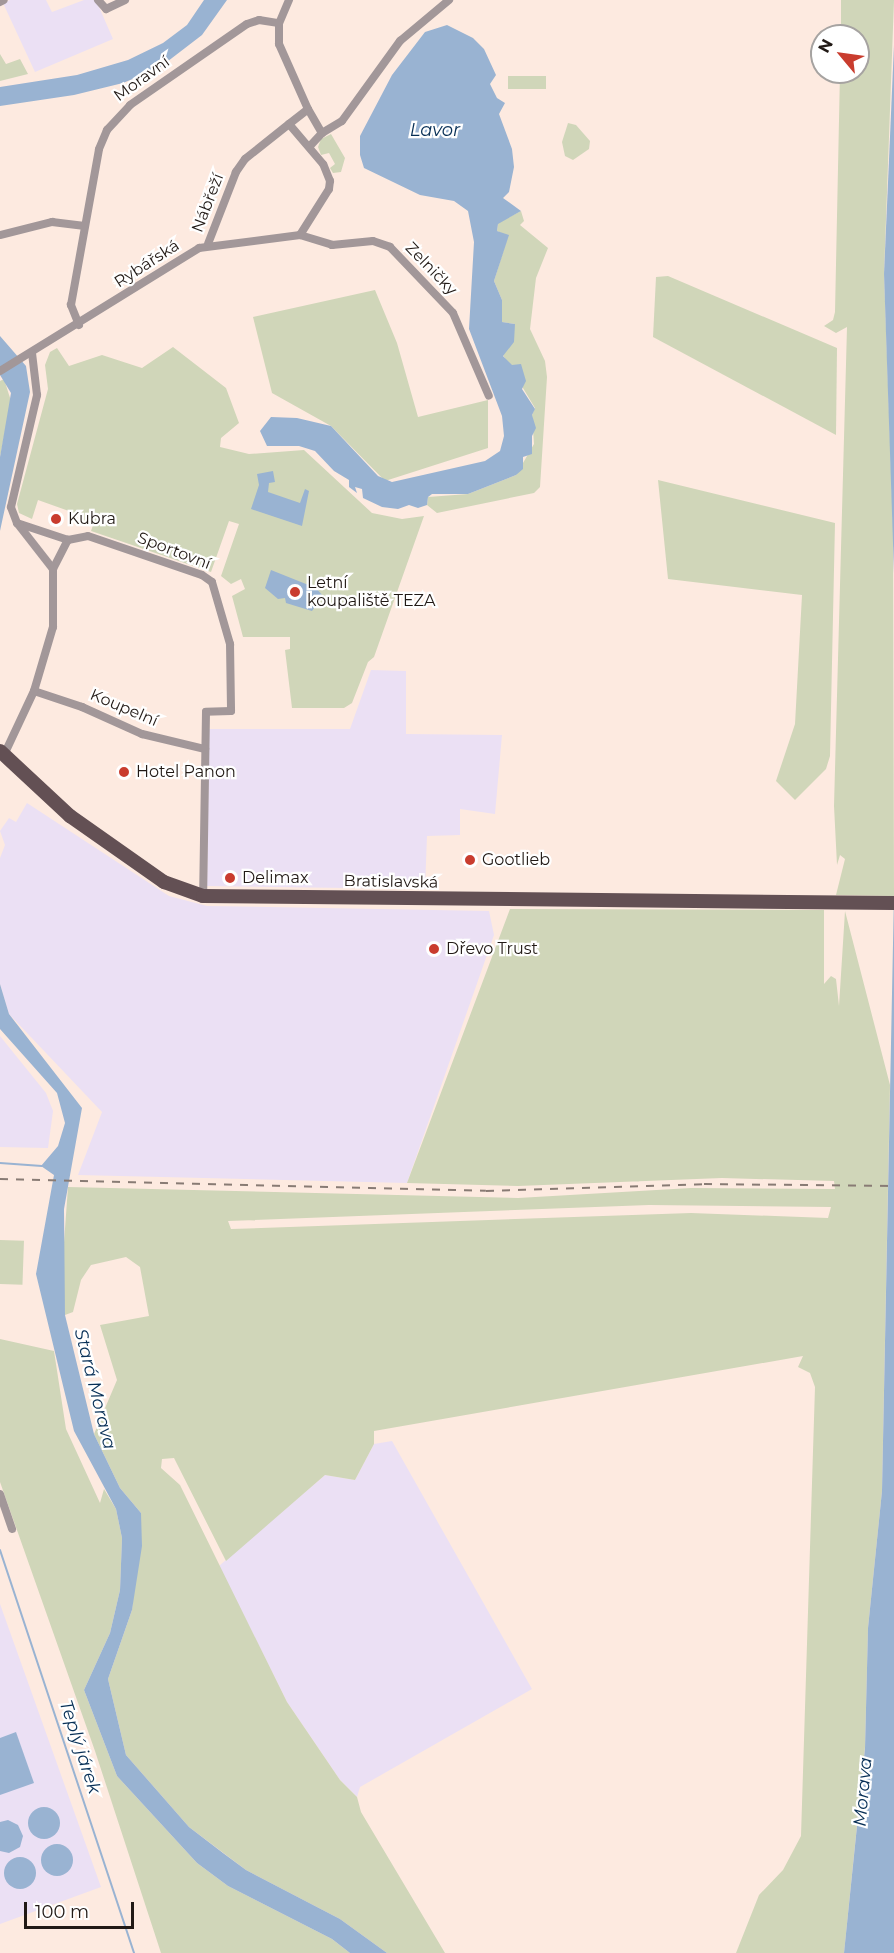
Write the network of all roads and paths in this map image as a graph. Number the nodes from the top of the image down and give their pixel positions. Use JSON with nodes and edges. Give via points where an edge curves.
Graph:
{"nodes":[{"id":1,"x":98,"y":0,"type":"edge"},
{"id":2,"x":125,"y":0,"type":"edge"},
{"id":3,"x":289,"y":0,"type":"edge"},
{"id":4,"x":450,"y":0,"type":"edge"},
{"id":5,"x":279,"y":23,"type":"junction"},
{"id":6,"x":308,"y":109,"type":"junction"},
{"id":7,"x":289,"y":124,"type":"junction"},
{"id":8,"x":322,"y":133,"type":"junction"},
{"id":9,"x":310,"y":146,"type":"junction"},
{"id":10,"x":85,"y":226,"type":"junction"},
{"id":11,"x":0,"y":235,"type":"edge"},
{"id":12,"x":300,"y":235,"type":"junction"},
{"id":13,"x":208,"y":244,"type":"junction"},
{"id":14,"x":79,"y":325,"type":"junction"},
{"id":15,"x":32,"y":353,"type":"junction"},
{"id":16,"x":0,"y":371,"type":"edge"},
{"id":17,"x":489,"y":396,"type":"dead end"},
{"id":18,"x":17,"y":523,"type":"junction"},
{"id":19,"x":68,"y":540,"type":"junction"},
{"id":20,"x":53,"y":569,"type":"junction"},
{"id":21,"x":34,"y":691,"type":"junction"},
{"id":22,"x":205,"y":749,"type":"junction"},
{"id":23,"x":2,"y":753,"type":"edge"},
{"id":24,"x":203,"y":896,"type":"junction"},
{"id":25,"x":894,"y":903,"type":"edge"},
{"id":26,"x":0,"y":1494,"type":"edge"},
{"id":27,"x":12,"y":1528,"type":"dead end"}],
"edges":[{"from":1,"to":2,"type":"street","via":[[106,9]]},
{"from":3,"to":5,"type":"street"},
{"from":4,"to":8,"type":"street","via":[[400,41],[342,121]]},
{"from":5,"to":6,"type":"street","via":[[281,56]]},
{"from":5,"to":10,"type":"street","name":"Moravní","via":[[259,20],[247,24],[116,117],[99,149]]},
{"from":6,"to":7,"type":"street","name":"Nábřeží"},
{"from":6,"to":8,"type":"street"},
{"from":7,"to":9,"type":"street"},
{"from":7,"to":13,"type":"street","name":"Nábřeží","via":[[245,159],[236,172]]},
{"from":8,"to":9,"type":"street"},
{"from":9,"to":12,"type":"street","via":[[330,181],[329,189]]},
{"from":10,"to":11,"type":"street","via":[[52,222]]},
{"from":10,"to":14,"type":"street","name":"Moravní","via":[[71,305]]},
{"from":12,"to":13,"type":"street","name":"Rybářská","via":[[276,241]]},
{"from":12,"to":17,"type":"street","name":"Zelničky","via":[[332,245],[373,241],[390,247],[453,313]]},
{"from":13,"to":14,"type":"street","name":"Rybářská"},
{"from":14,"to":15,"type":"street","name":"Rybářská"},
{"from":15,"to":16,"type":"street","name":"Rybářská"},
{"from":15,"to":18,"type":"street","via":[[37,395],[11,507]]},
{"from":18,"to":19,"type":"street"},
{"from":18,"to":20,"type":"street"},
{"from":19,"to":20,"type":"street"},
{"from":19,"to":22,"type":"street","name":"Sportovní","via":[[87,536],[202,575],[212,582],[230,645],[231,711],[206,712]]},
{"from":20,"to":21,"type":"street","via":[[52,638]]},
{"from":21,"to":22,"type":"street","name":"Koupelní","via":[[142,734]]},
{"from":21,"to":23,"type":"street"},
{"from":22,"to":24,"type":"street"},
{"from":23,"to":24,"type":"main road","name":"Bratislavská","via":[[56,805],[142,867],[177,889]]},
{"from":24,"to":25,"type":"main road","name":"Bratislavská"},
{"from":26,"to":27,"type":"street"}]}
